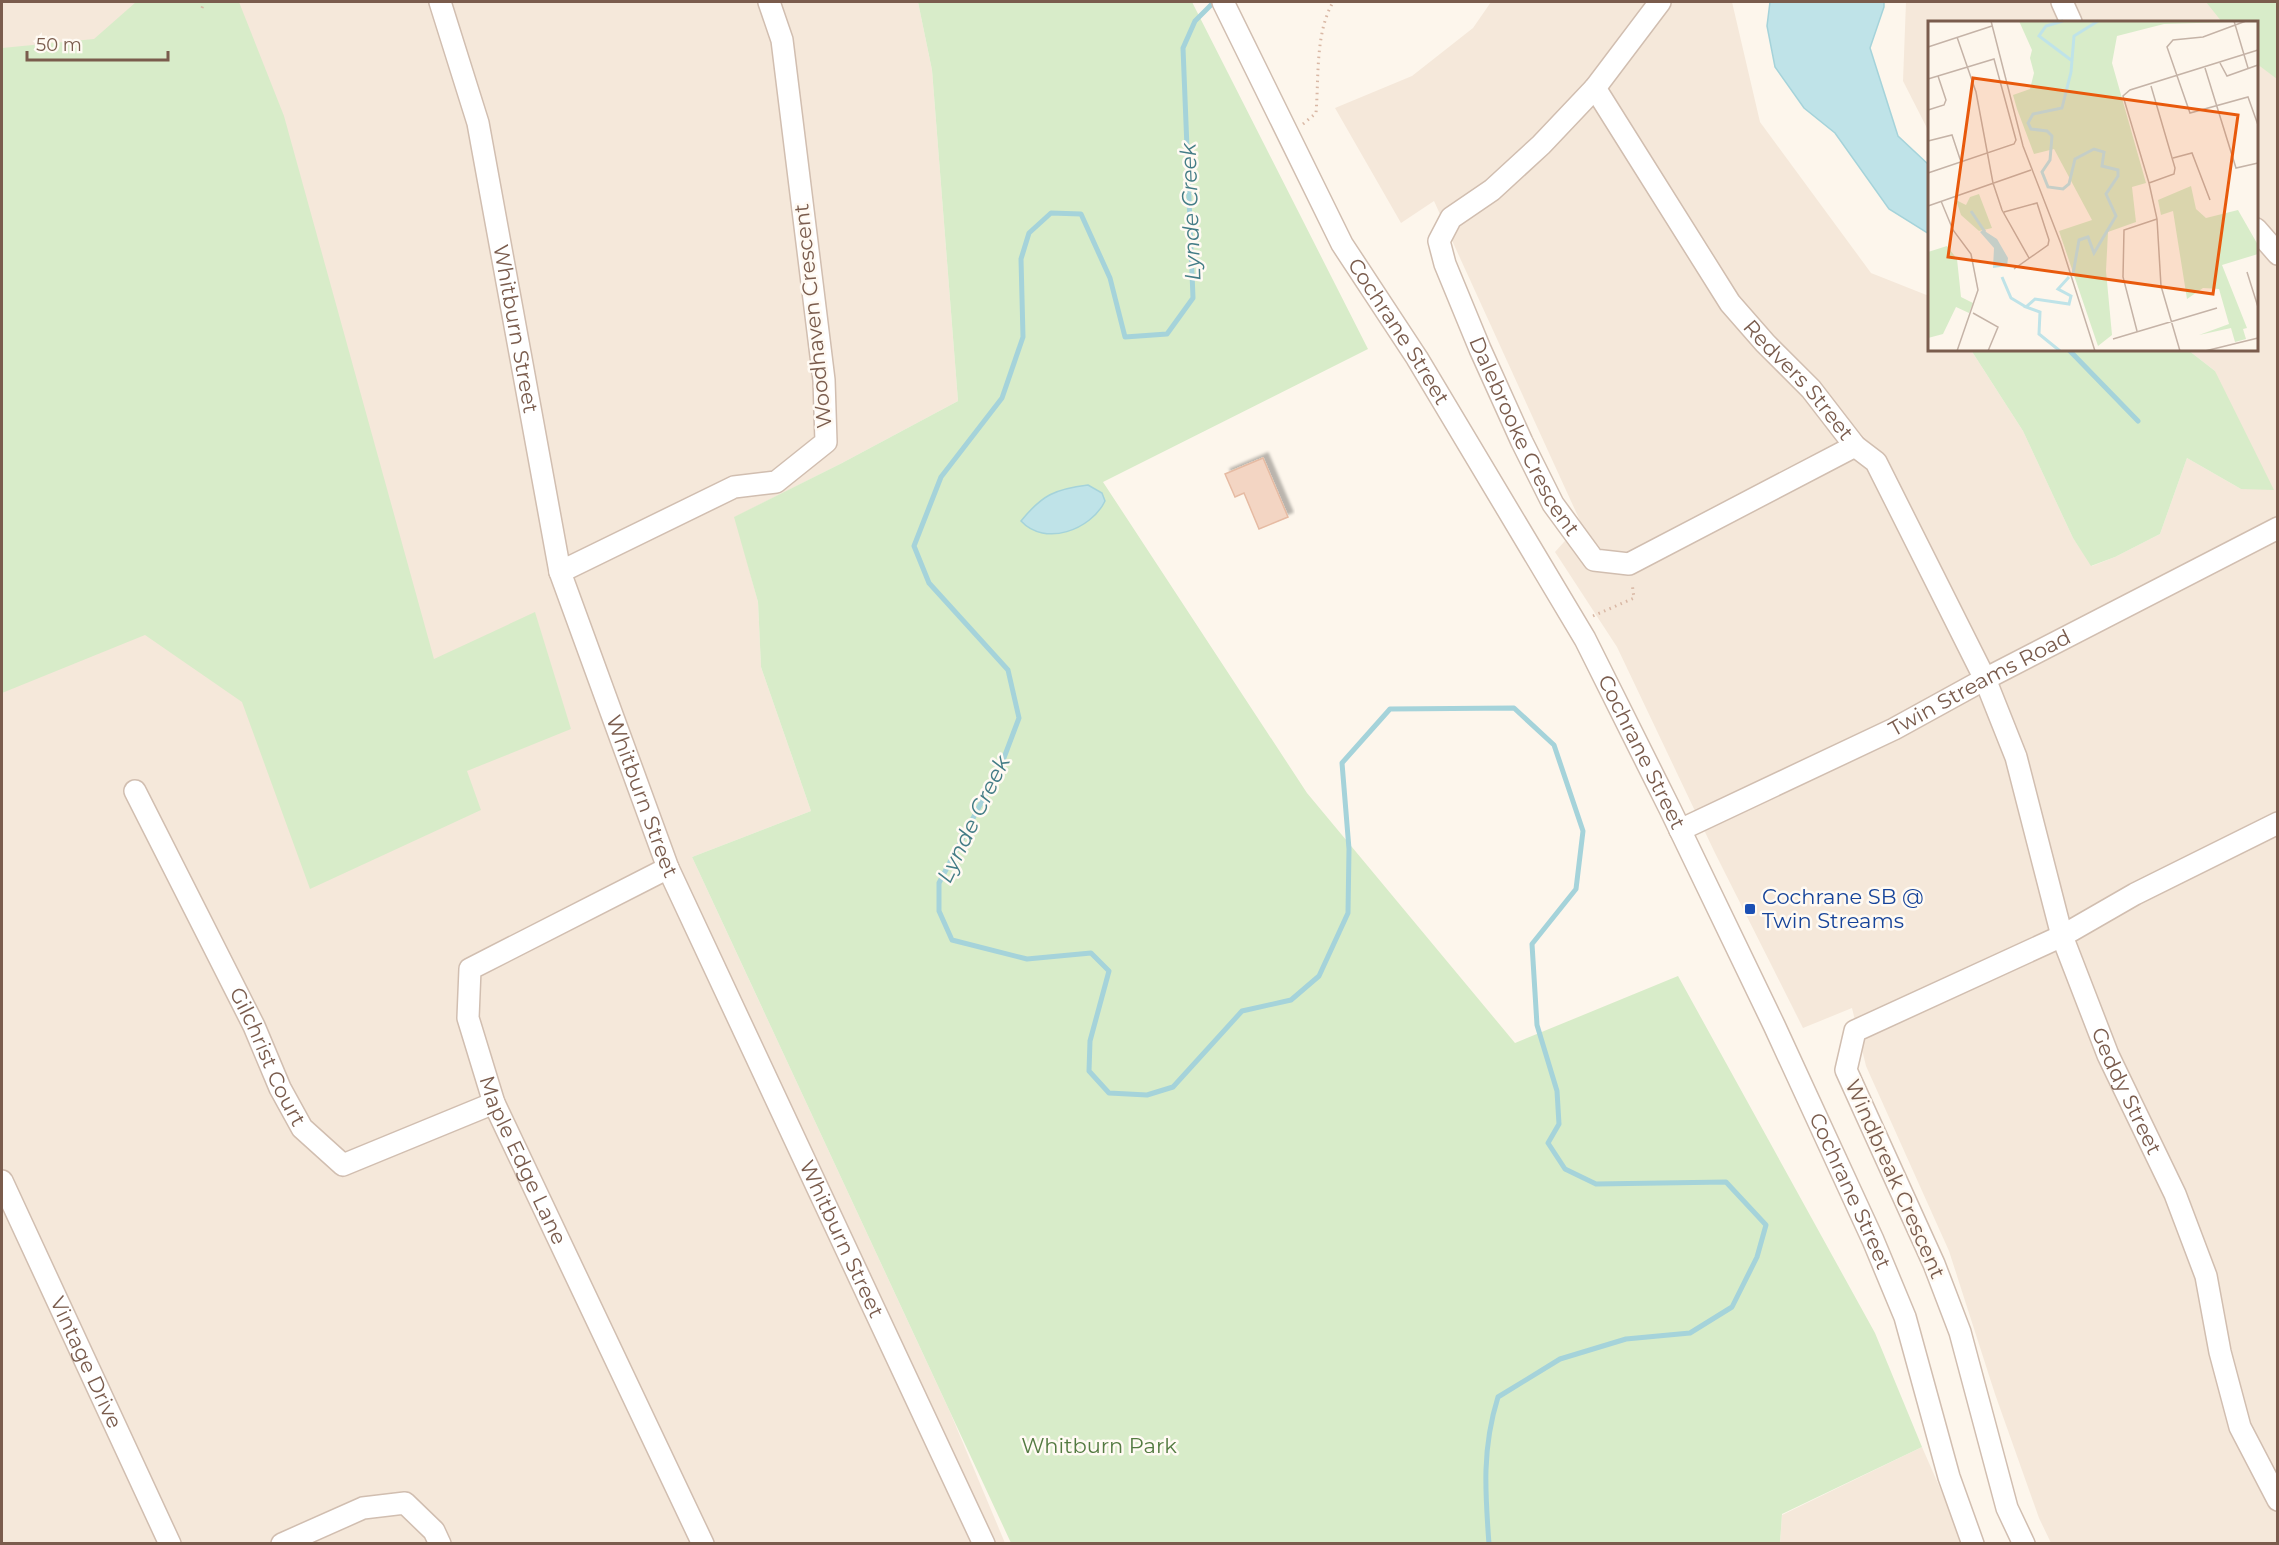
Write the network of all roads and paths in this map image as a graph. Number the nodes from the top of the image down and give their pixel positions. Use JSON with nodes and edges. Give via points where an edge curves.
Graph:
{"nodes":[{"id":1,"x":204,"y":2,"type":"edge"},
{"id":2,"x":440,"y":2,"type":"edge"},
{"id":3,"x":769,"y":2,"type":"edge"},
{"id":4,"x":1223,"y":2,"type":"edge"},
{"id":5,"x":1333,"y":2,"type":"edge"},
{"id":6,"x":1660,"y":2,"type":"edge"},
{"id":7,"x":2062,"y":2,"type":"edge"},
{"id":8,"x":202,"y":8,"type":"dead end"},
{"id":9,"x":2071,"y":21,"type":"edge"},
{"id":10,"x":1595,"y":88,"type":"junction"},
{"id":11,"x":1288,"y":136,"type":"junction"},
{"id":12,"x":2258,"y":231,"type":"edge"},
{"id":13,"x":2277,"y":254,"type":"edge"},
{"id":14,"x":1855,"y":446,"type":"junction"},
{"id":15,"x":2277,"y":528,"type":"edge"},
{"id":16,"x":1629,"y":564,"type":"junction"},
{"id":17,"x":560,"y":572,"type":"junction"},
{"id":18,"x":1575,"y":625,"type":"junction"},
{"id":19,"x":1985,"y":679,"type":"junction"},
{"id":20,"x":135,"y":791,"type":"dead end"},
{"id":21,"x":2277,"y":823,"type":"edge"},
{"id":22,"x":1680,"y":830,"type":"junction"},
{"id":23,"x":668,"y":868,"type":"junction"},
{"id":24,"x":2062,"y":936,"type":"junction"},
{"id":25,"x":494,"y":1102,"type":"junction"},
{"id":26,"x":2,"y":1181,"type":"edge"},
{"id":27,"x":2277,"y":1500,"type":"edge"},
{"id":28,"x":170,"y":1544,"type":"edge"},
{"id":29,"x":282,"y":1544,"type":"edge"},
{"id":30,"x":440,"y":1544,"type":"edge"},
{"id":31,"x":703,"y":1544,"type":"edge"},
{"id":32,"x":984,"y":1544,"type":"edge"},
{"id":33,"x":1972,"y":1544,"type":"edge"},
{"id":34,"x":2024,"y":1544,"type":"edge"}],
"edges":[{"from":1,"to":8,"type":"path"},
{"from":2,"to":17,"type":"street","name":"Whitburn Street","via":[[478,123]]},
{"from":3,"to":17,"type":"street","name":"Woodhaven Crescent","via":[[782,40],[824,380],[825,442],[776,482],[734,487]]},
{"from":4,"to":11,"type":"street","name":"Cochrane Street"},
{"from":5,"to":11,"type":"path","via":[[1319,49],[1316,113]]},
{"from":6,"to":10,"type":"street","name":"Dalebrooke Crescent"},
{"from":7,"to":9,"type":"street"},
{"from":10,"to":14,"type":"street","name":"Redvers Street","via":[[1730,303],[1811,389]]},
{"from":10,"to":16,"type":"street","name":"Dalebrooke Crescent","via":[[1492,190],[1451,218],[1439,241],[1480,349],[1553,504],[1594,560]]},
{"from":11,"to":18,"type":"street","name":"Cochrane Street","via":[[1342,244],[1417,358]]},
{"from":12,"to":13,"type":"street"},
{"from":14,"to":16,"type":"street"},
{"from":14,"to":19,"type":"street","name":"Redvers Street","via":[[1876,462]]},
{"from":15,"to":19,"type":"street","name":"Twin Streams Road"},
{"from":16,"to":18,"type":"path","via":[[1634,598]]},
{"from":17,"to":23,"type":"street","name":"Whitburn Street"},
{"from":18,"to":22,"type":"street","name":"Cochrane Street"},
{"from":19,"to":22,"type":"street","name":"Twin Streams Road","via":[[1894,729]]},
{"from":19,"to":24,"type":"street","name":"Geddy Street","via":[[2016,757]]},
{"from":20,"to":25,"type":"street","name":"Gilchrist Court","via":[[302,1128],[343,1165]]},
{"from":21,"to":24,"type":"street","via":[[2135,894]]},
{"from":22,"to":33,"type":"street","name":"Cochrane Street","via":[[1774,1025],[1905,1317],[1949,1477]]},
{"from":23,"to":25,"type":"street","name":"Maple Edge Lane","via":[[470,969],[468,1018]]},
{"from":23,"to":32,"type":"street","name":"Whitburn Street"},
{"from":24,"to":27,"type":"street","name":"Geddy Street","via":[[2108,1055],[2175,1194],[2206,1276],[2220,1352],[2241,1427]]},
{"from":24,"to":34,"type":"street","name":"Windbreak Crescent","via":[[1855,1031],[1846,1070],[1934,1264],[1960,1332],[2007,1508]]},
{"from":25,"to":31,"type":"street","name":"Maple Edge Lane"},
{"from":26,"to":28,"type":"street","name":"Vintage Drive"},
{"from":29,"to":30,"type":"street","via":[[363,1508],[405,1503],[434,1531]]}]}
